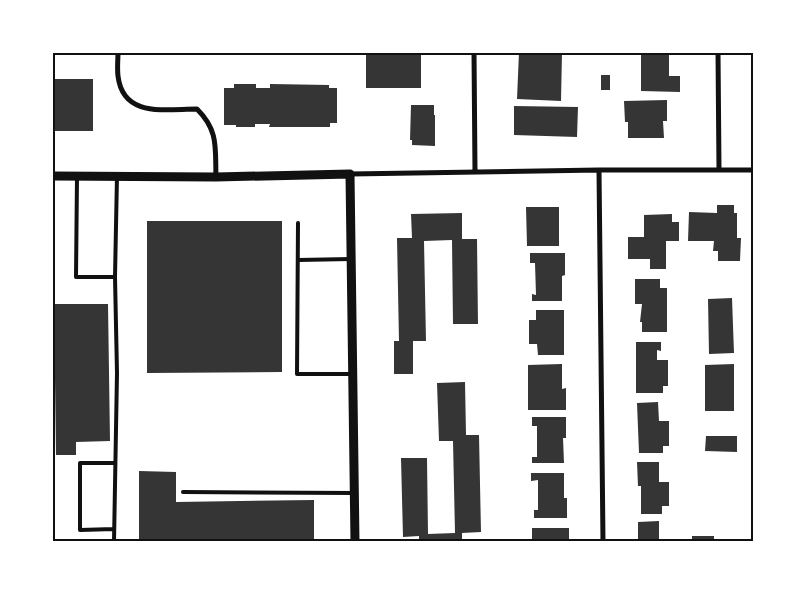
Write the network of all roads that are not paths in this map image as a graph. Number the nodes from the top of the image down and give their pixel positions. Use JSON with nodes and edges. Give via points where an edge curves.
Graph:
{"nodes":[{"id":1,"x":118,"y":52,"type":"edge"},
{"id":2,"x":474,"y":52,"type":"edge"},
{"id":3,"x":718,"y":52,"type":"edge"},
{"id":4,"x":599,"y":170,"type":"junction"},
{"id":5,"x":719,"y":170,"type":"junction"},
{"id":6,"x":754,"y":170,"type":"edge"},
{"id":7,"x":475,"y":172,"type":"junction"},
{"id":8,"x":350,"y":174,"type":"junction"},
{"id":9,"x":52,"y":176,"type":"edge"},
{"id":10,"x":118,"y":176,"type":"junction"},
{"id":11,"x":77,"y":177,"type":"junction"},
{"id":12,"x":216,"y":177,"type":"junction"},
{"id":13,"x":298,"y":223,"type":"dead end"},
{"id":14,"x":351,"y":259,"type":"junction"},
{"id":15,"x":298,"y":260,"type":"junction"},
{"id":16,"x":115,"y":277,"type":"junction"},
{"id":17,"x":353,"y":374,"type":"junction"},
{"id":18,"x":114,"y":463,"type":"junction"},
{"id":19,"x":183,"y":492,"type":"dead end"},
{"id":20,"x":355,"y":492,"type":"junction"},
{"id":21,"x":114,"y":529,"type":"junction"},
{"id":22,"x":114,"y":542,"type":"edge"},
{"id":23,"x":355,"y":542,"type":"edge"},
{"id":24,"x":603,"y":542,"type":"edge"}],
"edges":[{"from":1,"to":12,"type":"street","via":[[122,93],[132,103],[149,109],[197,109],[206,118],[215,141]]},
{"from":2,"to":7,"type":"street"},
{"from":3,"to":5,"type":"street"},
{"from":4,"to":5,"type":"street"},
{"from":4,"to":7,"type":"street"},
{"from":4,"to":24,"type":"street"},
{"from":5,"to":6,"type":"street"},
{"from":7,"to":8,"type":"street"},
{"from":8,"to":12,"type":"street"},
{"from":8,"to":14,"type":"street"},
{"from":9,"to":11,"type":"street"},
{"from":10,"to":11,"type":"street"},
{"from":10,"to":12,"type":"street"},
{"from":10,"to":16,"type":"lane"},
{"from":11,"to":16,"type":"lane","via":[[76,277]]},
{"from":13,"to":15,"type":"lane"},
{"from":14,"to":15,"type":"lane"},
{"from":14,"to":17,"type":"street"},
{"from":15,"to":17,"type":"lane","via":[[298,374]]},
{"from":16,"to":18,"type":"lane","via":[[117,373]]},
{"from":17,"to":20,"type":"street"},
{"from":18,"to":21,"type":"lane"},
{"from":18,"to":21,"type":"lane","via":[[80,463],[80,530]]},
{"from":19,"to":20,"type":"lane"},
{"from":20,"to":23,"type":"street"},
{"from":21,"to":22,"type":"lane"}]}
